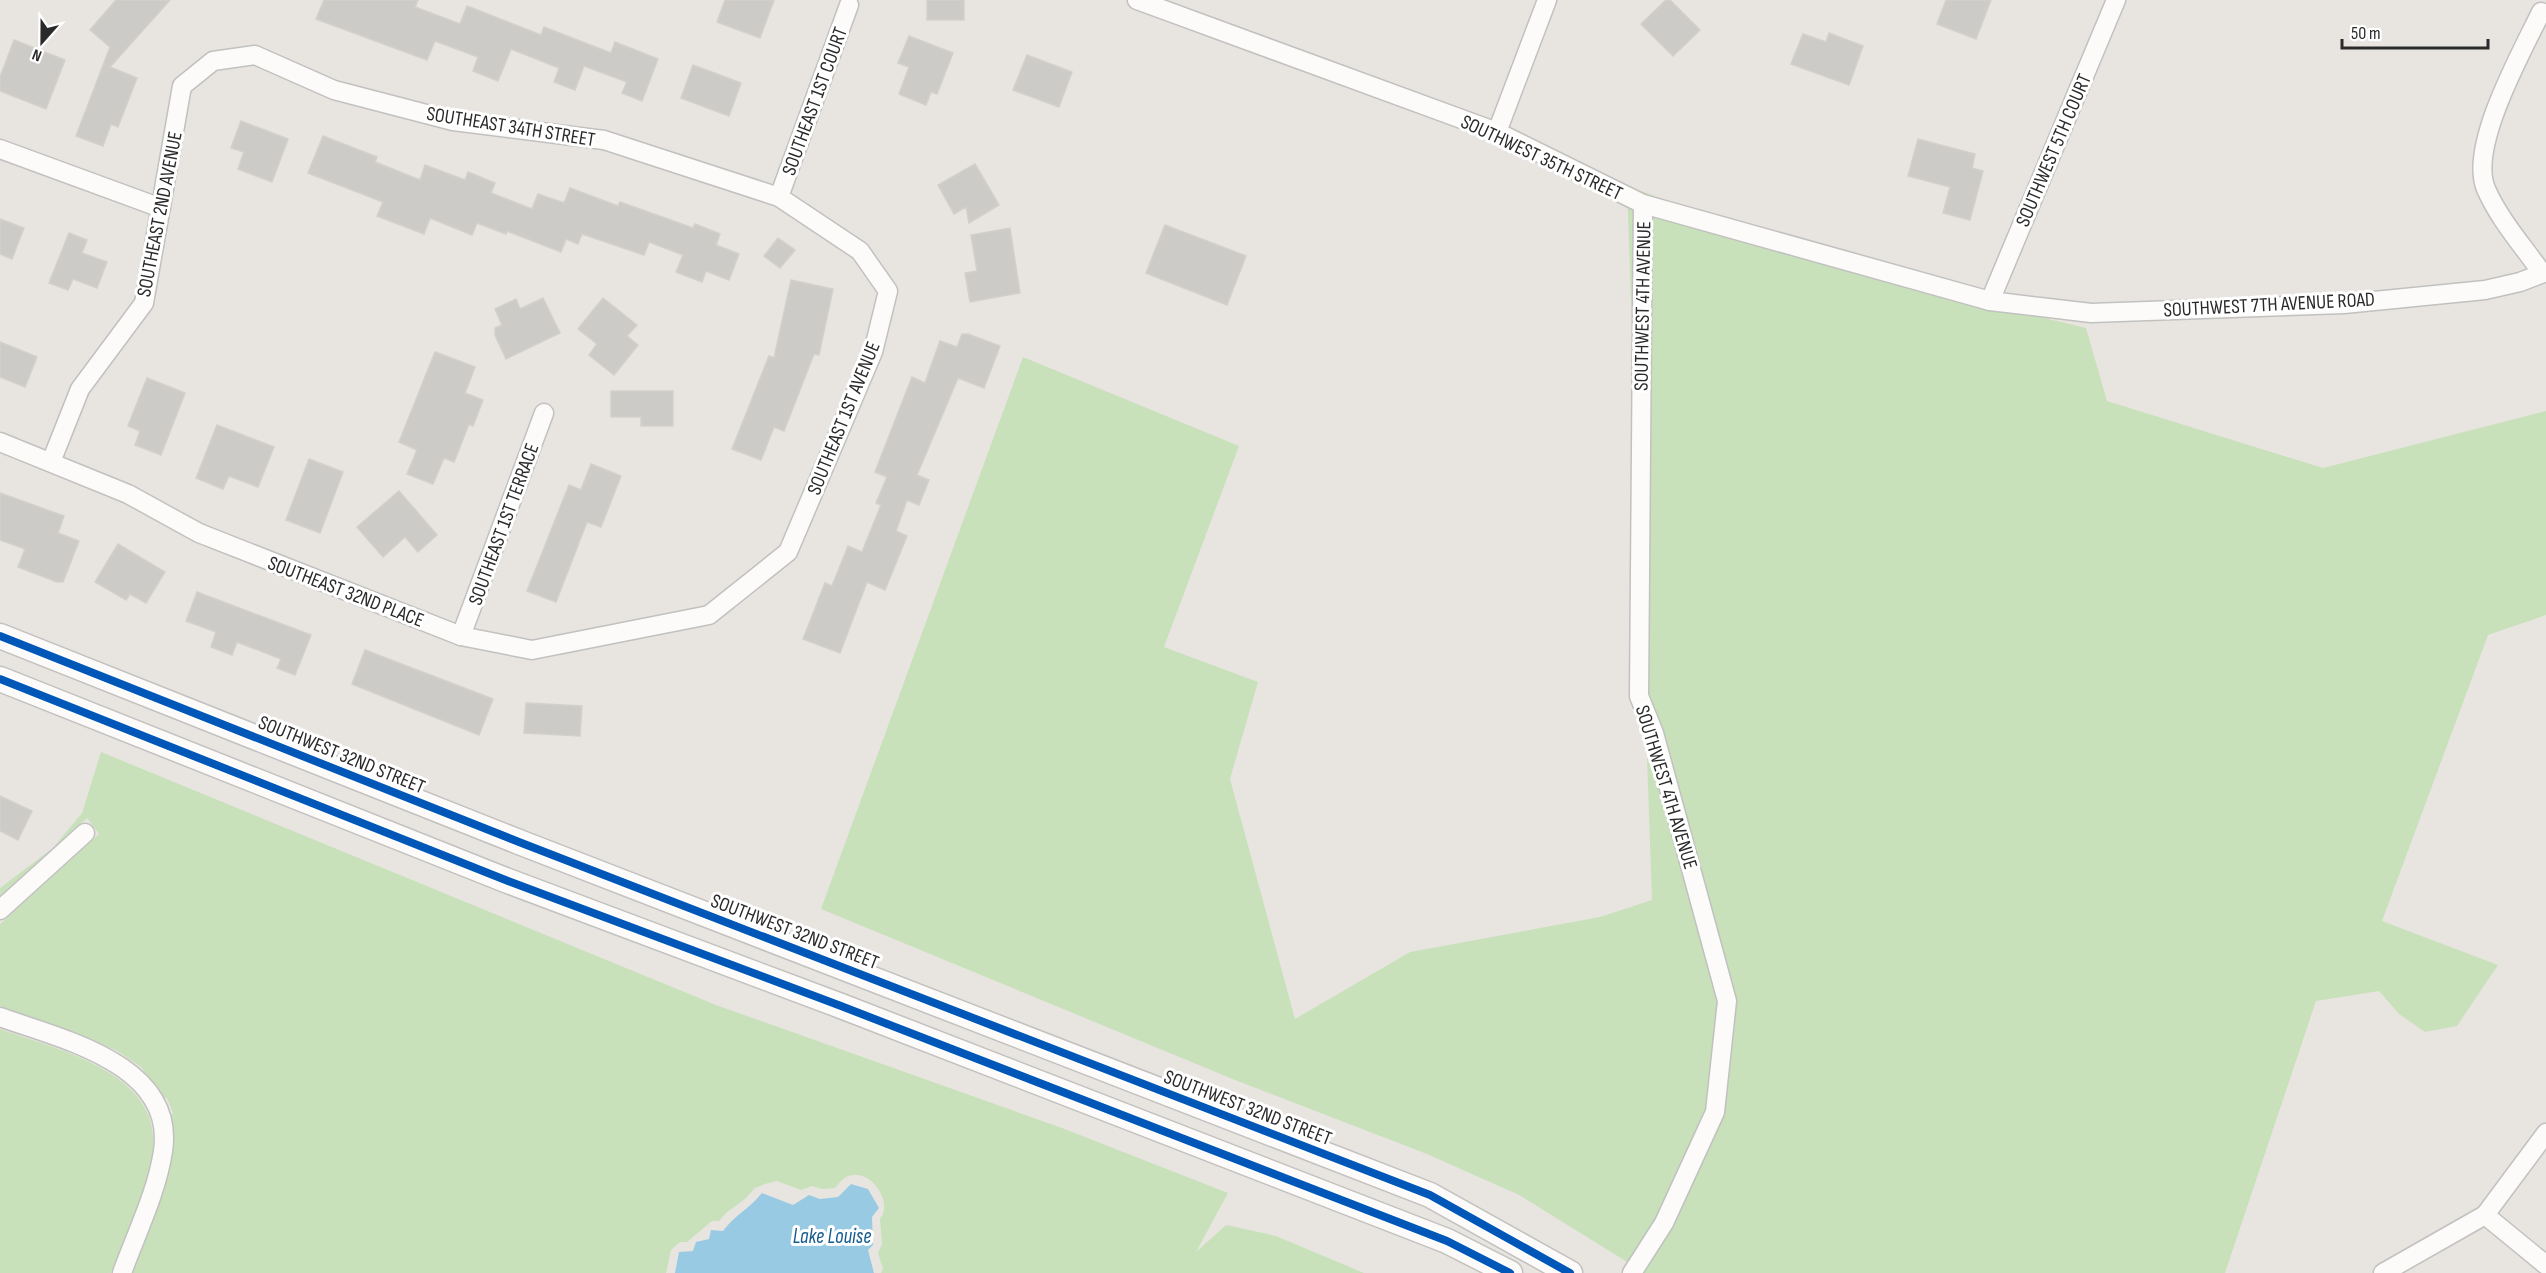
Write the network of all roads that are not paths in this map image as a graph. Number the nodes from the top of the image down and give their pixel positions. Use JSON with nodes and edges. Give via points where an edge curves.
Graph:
{"nodes":[{"id":1,"x":1137,"y":0,"type":"edge"},
{"id":2,"x":1547,"y":0,"type":"edge"},
{"id":3,"x":2116,"y":0,"type":"edge"},
{"id":4,"x":849,"y":5,"type":"dead end"},
{"id":5,"x":2541,"y":12,"type":"dead end"},
{"id":6,"x":182,"y":86,"type":"joint"},
{"id":7,"x":1497,"y":132,"type":"junction"},
{"id":8,"x":0,"y":149,"type":"edge"},
{"id":9,"x":779,"y":197,"type":"junction"},
{"id":10,"x":1643,"y":204,"type":"junction"},
{"id":11,"x":161,"y":208,"type":"junction"},
{"id":12,"x":2544,"y":273,"type":"edge"},
{"id":13,"x":1990,"y":301,"type":"junction"},
{"id":14,"x":544,"y":413,"type":"dead end"},
{"id":15,"x":0,"y":442,"type":"edge"},
{"id":16,"x":51,"y":462,"type":"junction"},
{"id":17,"x":709,"y":615,"type":"joint"},
{"id":18,"x":0,"y":636,"type":"edge"},
{"id":19,"x":461,"y":636,"type":"junction"},
{"id":20,"x":0,"y":679,"type":"edge"},
{"id":21,"x":85,"y":833,"type":"dead end"},
{"id":22,"x":0,"y":910,"type":"edge"},
{"id":23,"x":0,"y":1017,"type":"edge"},
{"id":24,"x":2546,"y":1133,"type":"edge"},
{"id":25,"x":2485,"y":1215,"type":"junction"},
{"id":26,"x":2546,"y":1265,"type":"edge"},
{"id":27,"x":122,"y":1273,"type":"edge"},
{"id":28,"x":1510,"y":1273,"type":"edge"},
{"id":29,"x":1570,"y":1273,"type":"edge"},
{"id":30,"x":1632,"y":1273,"type":"edge"},
{"id":31,"x":2383,"y":1273,"type":"edge"}],
"edges":[{"from":1,"to":7,"type":"street","name":"SOUTHWEST 35TH STREET"},
{"from":2,"to":7,"type":"street"},
{"from":3,"to":13,"type":"street","name":"SOUTHWEST 5TH COURT"},
{"from":4,"to":9,"type":"street","name":"SOUTHEAST 1ST COURT"},
{"from":5,"to":12,"type":"street","via":[[2496,110],[2483,155],[2485,186],[2500,214]]},
{"from":6,"to":9,"type":"street","name":"SOUTHEAST 34TH STREET","via":[[213,61],[255,55],[334,90],[453,121],[604,140]]},
{"from":6,"to":11,"type":"street","name":"SOUTHEAST 2ND AVENUE"},
{"from":7,"to":10,"type":"street","name":"SOUTHWEST 35TH STREET"},
{"from":8,"to":11,"type":"street"},
{"from":9,"to":17,"type":"street","name":"SOUTHEAST 1ST AVENUE","via":[[860,251],[888,291],[873,352],[788,552]]},
{"from":10,"to":13,"type":"street","name":"SOUTHWEST 35TH STREET"},
{"from":10,"to":30,"type":"street","name":"SOUTHWEST 4TH AVENUE","via":[[1639,696],[1654,733],[1727,1001],[1715,1112],[1664,1223]]},
{"from":11,"to":16,"type":"street","name":"SOUTHEAST 2ND AVENUE","via":[[144,303],[80,389]]},
{"from":12,"to":13,"type":"street","name":"SOUTHWEST 7TH AVENUE ROAD","via":[[2485,290],[2344,304],[2091,313]]},
{"from":14,"to":19,"type":"street","name":"SOUTHEAST 1ST TERRACE"},
{"from":15,"to":16,"type":"street","name":"SOUTHEAST 32ND PLACE"},
{"from":16,"to":19,"type":"street","name":"SOUTHEAST 32ND PLACE","via":[[128,494],[199,533]]},
{"from":17,"to":19,"type":"street","name":"SOUTHEAST 32ND PLACE","via":[[532,650]]},
{"from":18,"to":29,"type":"main road","name":"SOUTHWEST 32ND STREET","via":[[1430,1195]]},
{"from":20,"to":28,"type":"main road","via":[[508,881],[1447,1241]]},
{"from":21,"to":22,"type":"street"},
{"from":23,"to":27,"type":"street","via":[[112,1060],[133,1075],[160,1112],[164,1140],[160,1165]]},
{"from":24,"to":25,"type":"street"},
{"from":25,"to":26,"type":"street"},
{"from":25,"to":31,"type":"street"}]}
